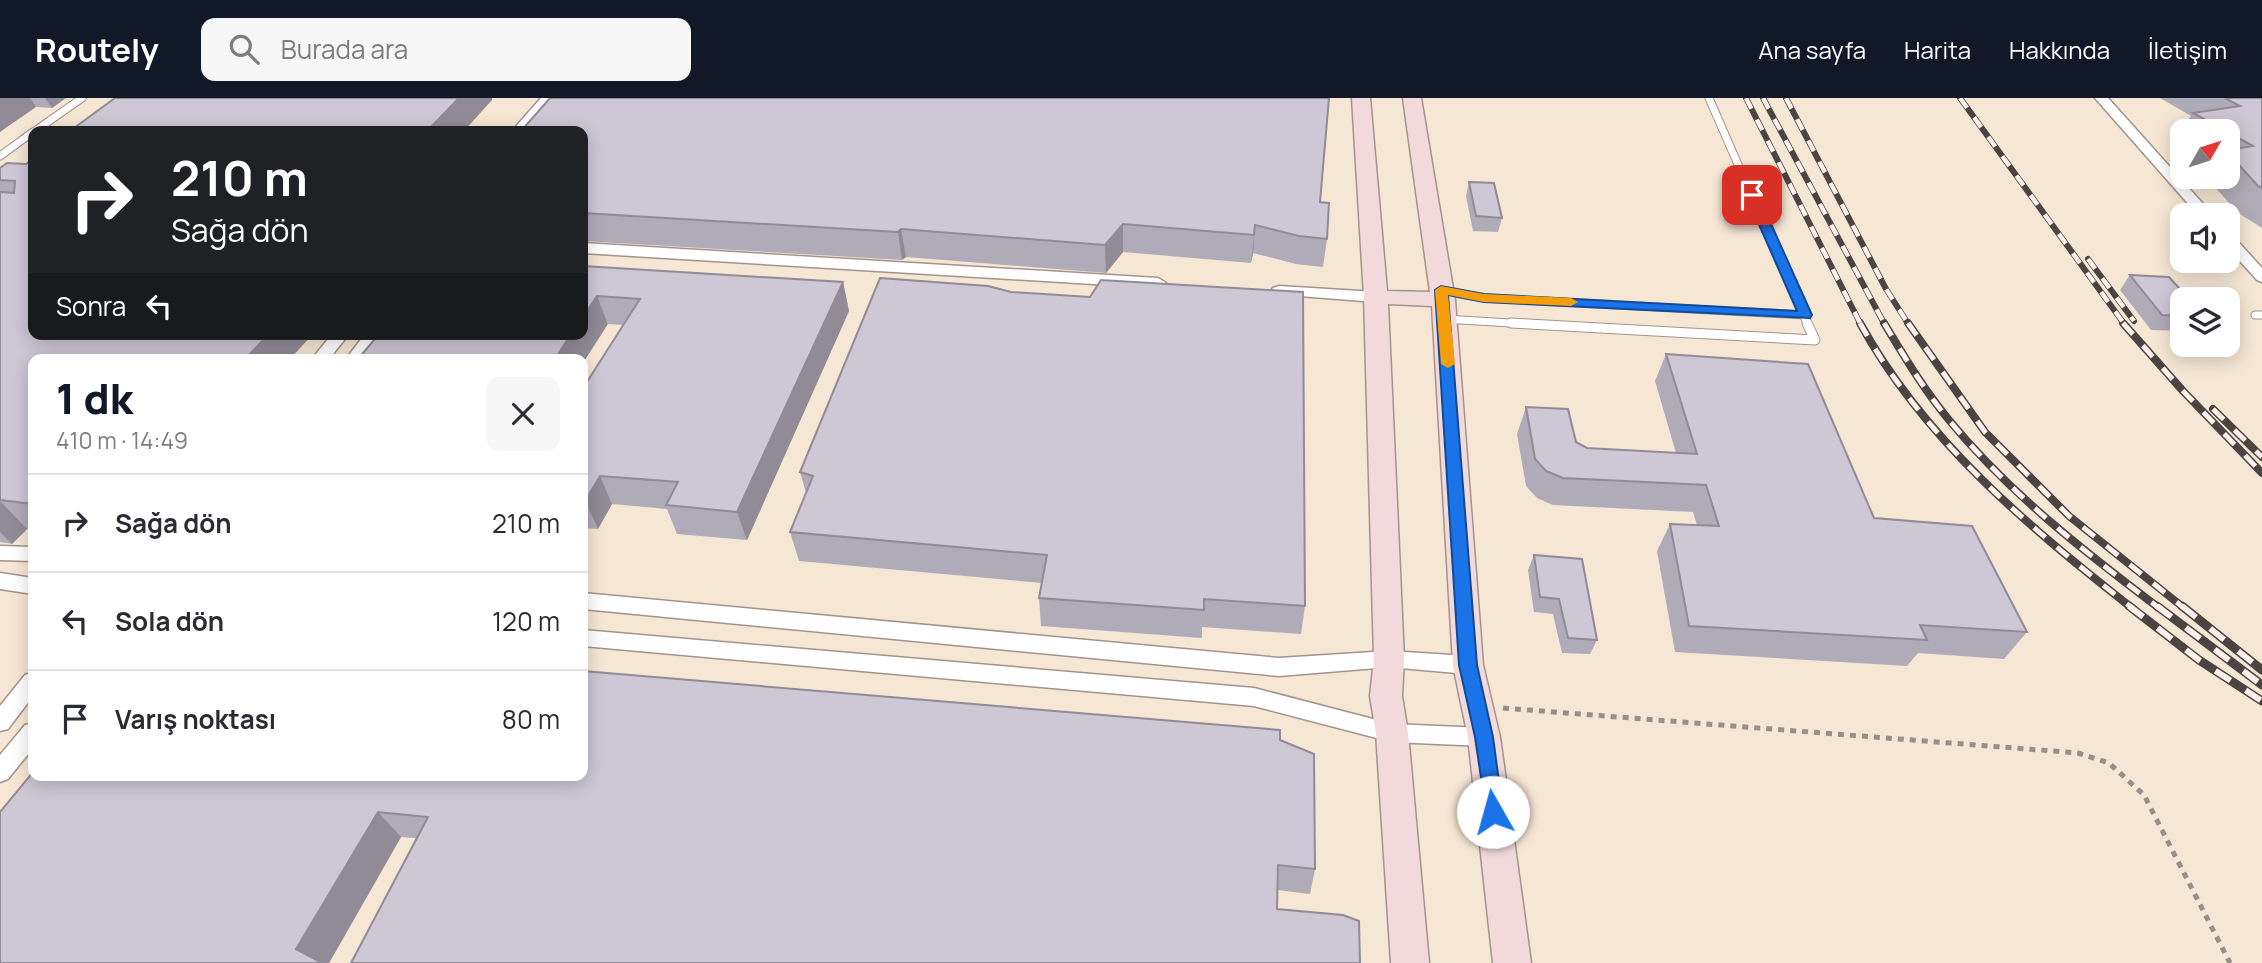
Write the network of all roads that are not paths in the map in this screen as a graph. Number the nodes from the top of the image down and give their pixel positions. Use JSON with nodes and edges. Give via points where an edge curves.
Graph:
{"nodes":[{"id":1,"x":82,"y":98,"type":"edge"},
{"id":2,"x":548,"y":98,"type":"edge"},
{"id":3,"x":1361,"y":98,"type":"edge"},
{"id":4,"x":1412,"y":98,"type":"edge"},
{"id":5,"x":1709,"y":98,"type":"edge"},
{"id":6,"x":2101,"y":98,"type":"edge"},
{"id":7,"x":42,"y":126,"type":"edge"},
{"id":8,"x":523,"y":126,"type":"edge"},
{"id":9,"x":28,"y":136,"type":"edge"},
{"id":10,"x":0,"y":156,"type":"edge"},
{"id":11,"x":2195,"y":203,"type":"edge"},
{"id":12,"x":588,"y":248,"type":"edge"},
{"id":13,"x":2240,"y":252,"type":"edge"},
{"id":14,"x":2262,"y":277,"type":"edge"},
{"id":15,"x":1181,"y":285,"type":"edge"},
{"id":16,"x":1265,"y":290,"type":"edge"},
{"id":17,"x":1376,"y":297,"type":"junction"},
{"id":18,"x":1443,"y":303,"type":"junction"},
{"id":19,"x":1805,"y":315,"type":"junction"},
{"id":20,"x":336,"y":340,"type":"edge"},
{"id":21,"x":369,"y":340,"type":"edge"},
{"id":22,"x":324,"y":354,"type":"edge"},
{"id":23,"x":358,"y":354,"type":"edge"},
{"id":24,"x":0,"y":553,"type":"edge"},
{"id":25,"x":28,"y":554,"type":"edge"},
{"id":26,"x":0,"y":581,"type":"edge"},
{"id":27,"x":28,"y":585,"type":"edge"},
{"id":28,"x":588,"y":601,"type":"edge"},
{"id":29,"x":588,"y":638,"type":"edge"},
{"id":30,"x":1389,"y":659,"type":"junction"},
{"id":31,"x":1468,"y":665,"type":"junction"},
{"id":32,"x":28,"y":687,"type":"edge"},
{"id":33,"x":0,"y":722,"type":"edge"},
{"id":34,"x":1392,"y":733,"type":"junction"},
{"id":35,"x":1484,"y":737,"type":"junction"},
{"id":36,"x":28,"y":739,"type":"edge"},
{"id":37,"x":0,"y":772,"type":"edge"},
{"id":38,"x":1410,"y":963,"type":"edge"},
{"id":39,"x":1512,"y":963,"type":"edge"}],
"edges":[{"from":1,"to":7,"type":"lane"},
{"from":2,"to":8,"type":"street"},
{"from":3,"to":17,"type":"street"},
{"from":4,"to":18,"type":"street"},
{"from":5,"to":19,"type":"lane"},
{"from":6,"to":11,"type":"street"},
{"from":9,"to":10,"type":"lane"},
{"from":12,"to":15,"type":"street"},
{"from":13,"to":14,"type":"street"},
{"from":16,"to":17,"type":"street"},
{"from":17,"to":18,"type":"street"},
{"from":17,"to":30,"type":"street"},
{"from":18,"to":19,"type":"lane","via":[[1484,298]]},
{"from":18,"to":19,"type":"lane","via":[[1815,340]]},
{"from":18,"to":31,"type":"street"},
{"from":20,"to":22,"type":"street"},
{"from":21,"to":23,"type":"street"},
{"from":24,"to":25,"type":"street"},
{"from":26,"to":27,"type":"street"},
{"from":28,"to":30,"type":"street","via":[[1279,667]]},
{"from":29,"to":34,"type":"street","via":[[1254,697]]},
{"from":30,"to":31,"type":"street"},
{"from":30,"to":34,"type":"street","via":[[1386,696]]},
{"from":31,"to":35,"type":"street"},
{"from":32,"to":33,"type":"street"},
{"from":34,"to":35,"type":"street"},
{"from":34,"to":38,"type":"street"},
{"from":35,"to":39,"type":"street"},
{"from":36,"to":37,"type":"street"}]}
